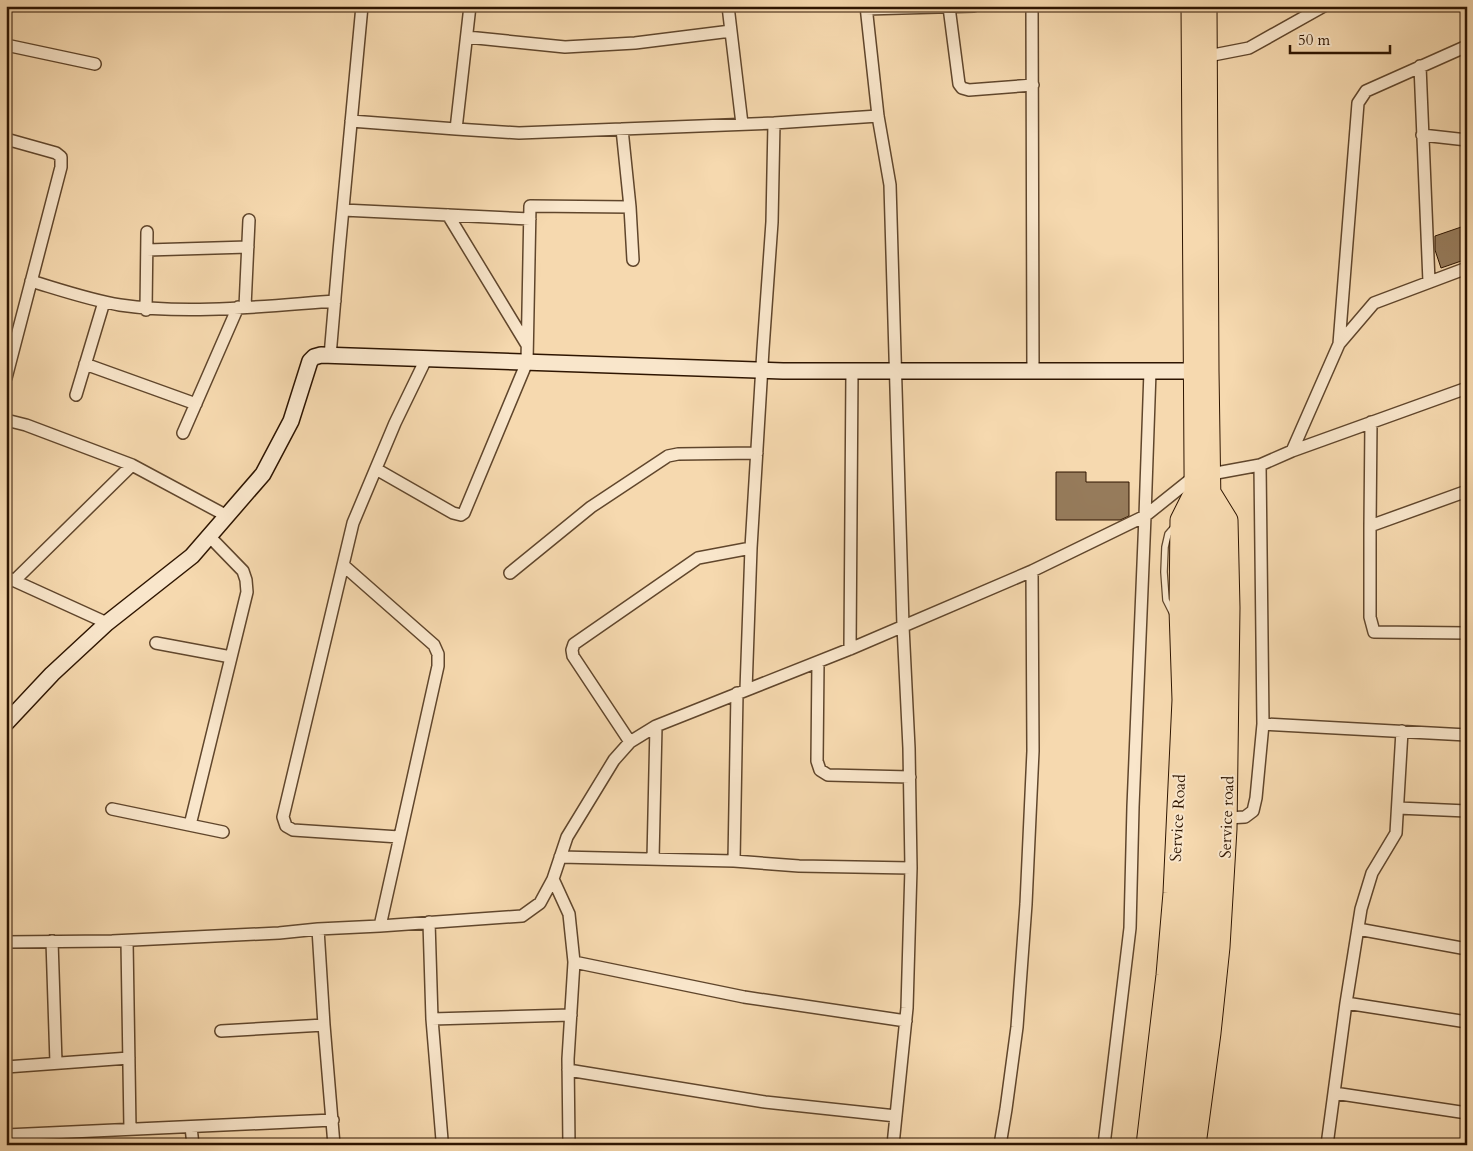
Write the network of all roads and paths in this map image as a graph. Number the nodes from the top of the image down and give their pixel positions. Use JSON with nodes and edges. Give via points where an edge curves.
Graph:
{"nodes":[{"id":1,"x":362,"y":6,"type":"edge"},
{"id":2,"x":470,"y":6,"type":"edge"},
{"id":3,"x":728,"y":6,"type":"edge"},
{"id":4,"x":974,"y":6,"type":"edge"},
{"id":5,"x":1032,"y":6,"type":"edge"},
{"id":6,"x":1191,"y":6,"type":"edge"},
{"id":7,"x":1207,"y":6,"type":"edge"},
{"id":8,"x":1324,"y":6,"type":"edge"},
{"id":9,"x":949,"y":7,"type":"edge"},
{"id":10,"x":866,"y":8,"type":"edge"},
{"id":11,"x":731,"y":32,"type":"junction"},
{"id":12,"x":467,"y":37,"type":"junction"},
{"id":13,"x":6,"y":45,"type":"edge"},
{"id":14,"x":1467,"y":46,"type":"edge"},
{"id":15,"x":1208,"y":56,"type":"junction"},
{"id":16,"x":95,"y":64,"type":"dead end"},
{"id":17,"x":1420,"y":66,"type":"junction"},
{"id":18,"x":1033,"y":85,"type":"junction"},
{"id":19,"x":878,"y":116,"type":"junction"},
{"id":20,"x":351,"y":121,"type":"junction"},
{"id":21,"x":774,"y":123,"type":"junction"},
{"id":22,"x":742,"y":124,"type":"junction"},
{"id":23,"x":622,"y":129,"type":"junction"},
{"id":24,"x":456,"y":130,"type":"junction"},
{"id":25,"x":1422,"y":135,"type":"junction"},
{"id":26,"x":6,"y":139,"type":"edge"},
{"id":27,"x":1467,"y":140,"type":"edge"},
{"id":28,"x":630,"y":207,"type":"junction"},
{"id":29,"x":343,"y":210,"type":"junction"},
{"id":30,"x":448,"y":215,"type":"junction"},
{"id":31,"x":530,"y":219,"type":"junction"},
{"id":32,"x":249,"y":220,"type":"dead end"},
{"id":33,"x":147,"y":232,"type":"dead end"},
{"id":34,"x":248,"y":248,"type":"junction"},
{"id":35,"x":147,"y":250,"type":"junction"},
{"id":36,"x":633,"y":260,"type":"dead end"},
{"id":37,"x":1467,"y":268,"type":"edge"},
{"id":38,"x":31,"y":281,"type":"junction"},
{"id":39,"x":1429,"y":282,"type":"junction"},
{"id":40,"x":335,"y":301,"type":"junction"},
{"id":41,"x":104,"y":302,"type":"junction"},
{"id":42,"x":242,"y":307,"type":"junction"},
{"id":43,"x":145,"y":309,"type":"junction"},
{"id":44,"x":1339,"y":344,"type":"junction"},
{"id":45,"x":527,"y":346,"type":"junction"},
{"id":46,"x":330,"y":356,"type":"junction"},
{"id":47,"x":426,"y":359,"type":"junction"},
{"id":48,"x":527,"y":362,"type":"junction"},
{"id":49,"x":85,"y":364,"type":"junction"},
{"id":50,"x":762,"y":370,"type":"junction"},
{"id":51,"x":852,"y":370,"type":"junction"},
{"id":52,"x":896,"y":371,"type":"junction"},
{"id":53,"x":1033,"y":371,"type":"junction"},
{"id":54,"x":1150,"y":371,"type":"junction"},
{"id":55,"x":1193,"y":371,"type":"junction"},
{"id":56,"x":6,"y":378,"type":"edge"},
{"id":57,"x":1467,"y":388,"type":"edge"},
{"id":58,"x":76,"y":395,"type":"dead end"},
{"id":59,"x":196,"y":404,"type":"junction"},
{"id":60,"x":6,"y":420,"type":"edge"},
{"id":61,"x":1371,"y":422,"type":"junction"},
{"id":62,"x":183,"y":432,"type":"dead end"},
{"id":63,"x":1292,"y":451,"type":"junction"},
{"id":64,"x":757,"y":453,"type":"junction"},
{"id":65,"x":132,"y":465,"type":"junction"},
{"id":66,"x":1260,"y":465,"type":"junction"},
{"id":67,"x":376,"y":469,"type":"junction"},
{"id":68,"x":1202,"y":484,"type":"junction"},
{"id":69,"x":1467,"y":491,"type":"edge"},
{"id":70,"x":227,"y":516,"type":"junction"},
{"id":71,"x":1145,"y":516,"type":"junction"},
{"id":72,"x":1370,"y":526,"type":"junction"},
{"id":73,"x":209,"y":536,"type":"junction"},
{"id":74,"x":751,"y":548,"type":"junction"},
{"id":75,"x":343,"y":565,"type":"junction"},
{"id":76,"x":1032,"y":572,"type":"junction"},
{"id":77,"x":510,"y":573,"type":"dead end"},
{"id":78,"x":10,"y":579,"type":"edge"},
{"id":79,"x":107,"y":623,"type":"junction"},
{"id":80,"x":903,"y":626,"type":"junction"},
{"id":81,"x":1467,"y":633,"type":"edge"},
{"id":82,"x":156,"y":643,"type":"dead end"},
{"id":83,"x":850,"y":650,"type":"junction"},
{"id":84,"x":231,"y":657,"type":"junction"},
{"id":85,"x":818,"y":662,"type":"junction"},
{"id":86,"x":742,"y":692,"type":"junction"},
{"id":87,"x":6,"y":723,"type":"edge"},
{"id":88,"x":1263,"y":724,"type":"junction"},
{"id":89,"x":656,"y":726,"type":"junction"},
{"id":90,"x":1402,"y":731,"type":"junction"},
{"id":91,"x":1467,"y":735,"type":"edge"},
{"id":92,"x":630,"y":742,"type":"junction"},
{"id":93,"x":910,"y":777,"type":"junction"},
{"id":94,"x":1398,"y":808,"type":"junction"},
{"id":95,"x":112,"y":809,"type":"dead end"},
{"id":96,"x":1467,"y":811,"type":"edge"},
{"id":97,"x":1227,"y":818,"type":"junction"},
{"id":98,"x":190,"y":825,"type":"junction"},
{"id":99,"x":223,"y":832,"type":"dead end"},
{"id":100,"x":399,"y":837,"type":"junction"},
{"id":101,"x":560,"y":857,"type":"junction"},
{"id":102,"x":653,"y":859,"type":"junction"},
{"id":103,"x":734,"y":861,"type":"junction"},
{"id":104,"x":912,"y":868,"type":"junction"},
{"id":105,"x":553,"y":879,"type":"junction"},
{"id":106,"x":429,"y":922,"type":"junction"},
{"id":107,"x":380,"y":926,"type":"junction"},
{"id":108,"x":318,"y":929,"type":"junction"},
{"id":109,"x":1358,"y":929,"type":"junction"},
{"id":110,"x":52,"y":941,"type":"junction"},
{"id":111,"x":127,"y":941,"type":"junction"},
{"id":112,"x":6,"y":942,"type":"edge"},
{"id":113,"x":1467,"y":949,"type":"edge"},
{"id":114,"x":574,"y":962,"type":"junction"},
{"id":115,"x":1346,"y":1003,"type":"junction"},
{"id":116,"x":570,"y":1015,"type":"junction"},
{"id":117,"x":432,"y":1019,"type":"junction"},
{"id":118,"x":906,"y":1021,"type":"junction"},
{"id":119,"x":1467,"y":1022,"type":"edge"},
{"id":120,"x":324,"y":1025,"type":"junction"},
{"id":121,"x":221,"y":1031,"type":"dead end"},
{"id":122,"x":129,"y":1058,"type":"junction"},
{"id":123,"x":56,"y":1063,"type":"junction"},
{"id":124,"x":6,"y":1067,"type":"edge"},
{"id":125,"x":568,"y":1070,"type":"junction"},
{"id":126,"x":1334,"y":1093,"type":"junction"},
{"id":127,"x":1467,"y":1113,"type":"edge"},
{"id":128,"x":896,"y":1116,"type":"junction"},
{"id":129,"x":332,"y":1120,"type":"junction"},
{"id":130,"x":191,"y":1127,"type":"junction"},
{"id":131,"x":130,"y":1129,"type":"junction"},
{"id":132,"x":6,"y":1135,"type":"edge"},
{"id":133,"x":193,"y":1145,"type":"edge"},
{"id":134,"x":334,"y":1145,"type":"edge"},
{"id":135,"x":444,"y":1145,"type":"edge"},
{"id":136,"x":569,"y":1145,"type":"edge"},
{"id":137,"x":893,"y":1145,"type":"edge"},
{"id":138,"x":1000,"y":1145,"type":"edge"},
{"id":139,"x":1104,"y":1145,"type":"edge"},
{"id":140,"x":1146,"y":1145,"type":"edge"},
{"id":141,"x":1162,"y":1145,"type":"edge"},
{"id":142,"x":1178,"y":1145,"type":"edge"},
{"id":143,"x":1196,"y":1145,"type":"edge"},
{"id":144,"x":1326,"y":1145,"type":"edge"}],
"edges":[{"from":1,"to":20,"type":"street"},
{"from":2,"to":12,"type":"street"},
{"from":3,"to":11,"type":"street"},
{"from":4,"to":9,"type":"street"},
{"from":5,"to":18,"type":"street"},
{"from":6,"to":55,"type":"highway"},
{"from":7,"to":15,"type":"highway"},
{"from":8,"to":15,"type":"street","via":[[1249,48]]},
{"from":9,"to":10,"type":"street"},
{"from":9,"to":18,"type":"street","via":[[962,88]]},
{"from":10,"to":19,"type":"street"},
{"from":11,"to":12,"type":"street","via":[[635,44],[565,47]]},
{"from":11,"to":22,"type":"street"},
{"from":12,"to":24,"type":"street"},
{"from":13,"to":16,"type":"street"},
{"from":14,"to":17,"type":"street"},
{"from":15,"to":68,"type":"highway","via":[[1208,236]]},
{"from":17,"to":25,"type":"street"},
{"from":17,"to":44,"type":"street","via":[[1366,91],[1358,102]]},
{"from":18,"to":53,"type":"street"},
{"from":19,"to":21,"type":"street"},
{"from":19,"to":52,"type":"street","via":[[890,185]]},
{"from":20,"to":24,"type":"street"},
{"from":20,"to":29,"type":"street"},
{"from":21,"to":22,"type":"street"},
{"from":21,"to":50,"type":"street","via":[[772,222]]},
{"from":22,"to":23,"type":"street"},
{"from":23,"to":24,"type":"street","via":[[519,133]]},
{"from":23,"to":28,"type":"street"},
{"from":25,"to":27,"type":"street"},
{"from":25,"to":39,"type":"street"},
{"from":26,"to":38,"type":"street","via":[[61,157]]},
{"from":28,"to":31,"type":"street","via":[[530,206]]},
{"from":28,"to":36,"type":"street"},
{"from":29,"to":30,"type":"street"},
{"from":29,"to":40,"type":"street"},
{"from":30,"to":31,"type":"street"},
{"from":30,"to":45,"type":"street"},
{"from":31,"to":45,"type":"street"},
{"from":32,"to":34,"type":"street"},
{"from":33,"to":35,"type":"street"},
{"from":34,"to":35,"type":"street"},
{"from":34,"to":42,"type":"street"},
{"from":35,"to":43,"type":"street"},
{"from":37,"to":39,"type":"street"},
{"from":38,"to":41,"type":"street"},
{"from":38,"to":56,"type":"street"},
{"from":39,"to":44,"type":"street","via":[[1374,303]]},
{"from":40,"to":42,"type":"street"},
{"from":40,"to":46,"type":"street"},
{"from":41,"to":43,"type":"street"},
{"from":41,"to":49,"type":"street"},
{"from":42,"to":43,"type":"street"},
{"from":42,"to":59,"type":"street"},
{"from":44,"to":63,"type":"street"},
{"from":45,"to":48,"type":"street"},
{"from":46,"to":47,"type":"main road"},
{"from":46,"to":70,"type":"main road","via":[[314,357],[310,361],[291,421],[263,474]]},
{"from":47,"to":48,"type":"main road"},
{"from":47,"to":67,"type":"street"},
{"from":48,"to":50,"type":"main road"},
{"from":48,"to":67,"type":"street","via":[[464,513],[453,514]]},
{"from":49,"to":58,"type":"street"},
{"from":49,"to":59,"type":"street"},
{"from":50,"to":51,"type":"main road"},
{"from":50,"to":64,"type":"street"},
{"from":51,"to":52,"type":"main road"},
{"from":51,"to":83,"type":"street"},
{"from":52,"to":53,"type":"main road"},
{"from":52,"to":80,"type":"street"},
{"from":53,"to":54,"type":"main road"},
{"from":54,"to":55,"type":"main road"},
{"from":54,"to":71,"type":"street"},
{"from":55,"to":68,"type":"highway"},
{"from":57,"to":61,"type":"street"},
{"from":59,"to":62,"type":"street"},
{"from":60,"to":65,"type":"street"},
{"from":61,"to":63,"type":"street"},
{"from":61,"to":72,"type":"street"},
{"from":63,"to":66,"type":"street"},
{"from":64,"to":74,"type":"street"},
{"from":64,"to":77,"type":"street","via":[[668,456],[591,507]]},
{"from":65,"to":70,"type":"street"},
{"from":65,"to":78,"type":"street"},
{"from":66,"to":68,"type":"street"},
{"from":66,"to":88,"type":"street"},
{"from":67,"to":75,"type":"street","via":[[353,523]]},
{"from":68,"to":71,"type":"street"},
{"from":68,"to":97,"type":"highway","name":"Service road","via":[[1228,520]]},
{"from":68,"to":140,"type":"highway","name":"Service Road","via":[[1180,520],[1182,700],[1173,893]]},
{"from":68,"to":141,"type":"highway","via":[[1194,846],[1182,994]]},
{"from":68,"to":142,"type":"highway","via":[[1213,636],[1206,901]]},
{"from":69,"to":72,"type":"street"},
{"from":70,"to":73,"type":"main road"},
{"from":71,"to":76,"type":"street"},
{"from":71,"to":139,"type":"street","via":[[1130,928]]},
{"from":72,"to":81,"type":"street","via":[[1370,617],[1374,632]]},
{"from":73,"to":79,"type":"main road","via":[[192,556]]},
{"from":73,"to":84,"type":"street","via":[[243,571],[246,580]]},
{"from":74,"to":86,"type":"street"},
{"from":74,"to":92,"type":"street","via":[[698,558],[574,644],[573,656]]},
{"from":75,"to":100,"type":"street","via":[[434,645],[438,654],[438,666]]},
{"from":75,"to":100,"type":"street","via":[[283,818],[286,826],[293,830]]},
{"from":76,"to":80,"type":"street"},
{"from":76,"to":138,"type":"street","via":[[1033,751],[1026,904],[1017,1027]]},
{"from":78,"to":79,"type":"street"},
{"from":79,"to":87,"type":"main road"},
{"from":80,"to":83,"type":"street"},
{"from":80,"to":93,"type":"street"},
{"from":82,"to":84,"type":"street"},
{"from":83,"to":85,"type":"street"},
{"from":84,"to":98,"type":"street"},
{"from":85,"to":86,"type":"street"},
{"from":85,"to":93,"type":"street","via":[[817,761],[820,770],[828,775]]},
{"from":86,"to":89,"type":"street"},
{"from":86,"to":103,"type":"street"},
{"from":88,"to":90,"type":"street"},
{"from":88,"to":97,"type":"street","via":[[1253,812],[1245,817]]},
{"from":89,"to":92,"type":"street"},
{"from":89,"to":102,"type":"street"},
{"from":90,"to":91,"type":"street"},
{"from":90,"to":94,"type":"street"},
{"from":92,"to":101,"type":"street","via":[[614,760],[567,837]]},
{"from":93,"to":104,"type":"street"},
{"from":94,"to":96,"type":"street"},
{"from":94,"to":109,"type":"street","via":[[1396,833],[1372,873]]},
{"from":95,"to":98,"type":"street"},
{"from":97,"to":143,"type":"highway","name":"Service road","via":[[1220,947]]},
{"from":98,"to":99,"type":"street"},
{"from":100,"to":107,"type":"street"},
{"from":101,"to":102,"type":"street"},
{"from":101,"to":105,"type":"street"},
{"from":102,"to":103,"type":"street"},
{"from":103,"to":104,"type":"street"},
{"from":104,"to":118,"type":"street"},
{"from":105,"to":106,"type":"street","via":[[540,903],[522,916]]},
{"from":105,"to":114,"type":"street","via":[[569,914]]},
{"from":106,"to":107,"type":"street"},
{"from":106,"to":117,"type":"street"},
{"from":107,"to":108,"type":"street"},
{"from":108,"to":111,"type":"street"},
{"from":108,"to":120,"type":"street"},
{"from":109,"to":113,"type":"street"},
{"from":109,"to":115,"type":"street"},
{"from":110,"to":111,"type":"street"},
{"from":110,"to":112,"type":"street"},
{"from":110,"to":123,"type":"street"},
{"from":111,"to":122,"type":"street"},
{"from":114,"to":116,"type":"street"},
{"from":114,"to":118,"type":"street","via":[[744,998]]},
{"from":115,"to":119,"type":"street"},
{"from":115,"to":126,"type":"street"},
{"from":116,"to":117,"type":"street"},
{"from":116,"to":125,"type":"street"},
{"from":117,"to":135,"type":"street"},
{"from":118,"to":128,"type":"street"},
{"from":120,"to":121,"type":"street"},
{"from":120,"to":129,"type":"street"},
{"from":122,"to":123,"type":"street"},
{"from":122,"to":131,"type":"street"},
{"from":123,"to":124,"type":"street"},
{"from":125,"to":128,"type":"street","via":[[765,1102]]},
{"from":125,"to":136,"type":"street"},
{"from":126,"to":127,"type":"street"},
{"from":126,"to":144,"type":"street"},
{"from":128,"to":137,"type":"street"},
{"from":129,"to":130,"type":"street"},
{"from":129,"to":134,"type":"street"},
{"from":130,"to":131,"type":"street"},
{"from":130,"to":133,"type":"street"},
{"from":131,"to":132,"type":"street"}]}
